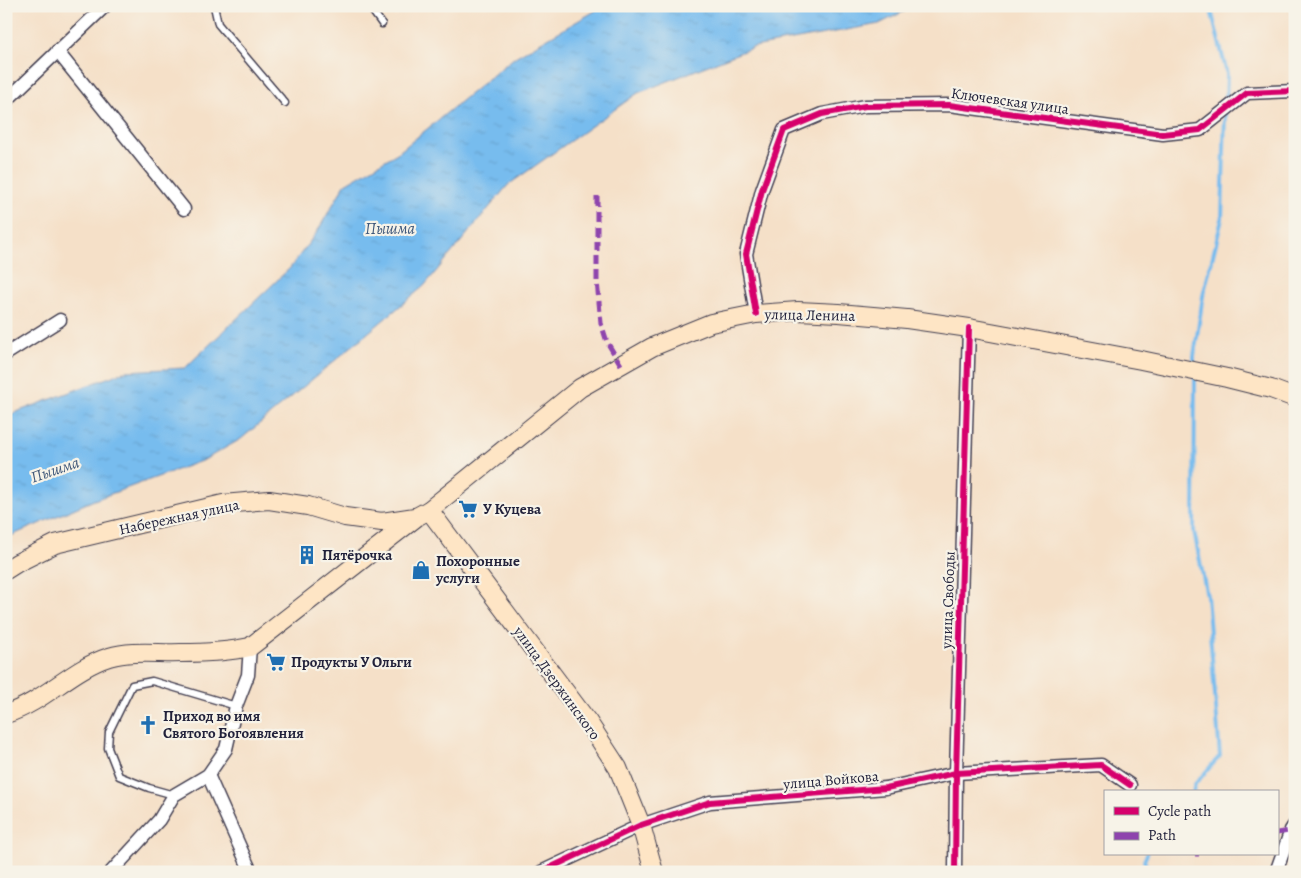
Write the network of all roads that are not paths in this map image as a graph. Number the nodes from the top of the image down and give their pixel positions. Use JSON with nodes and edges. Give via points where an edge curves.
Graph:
{"nodes":[{"id":1,"x":105,"y":6,"type":"edge"},
{"id":2,"x":214,"y":6,"type":"edge"},
{"id":3,"x":369,"y":6,"type":"edge"},
{"id":4,"x":382,"y":24,"type":"dead end"},
{"id":5,"x":57,"y":51,"type":"junction"},
{"id":6,"x":1295,"y":91,"type":"edge"},
{"id":7,"x":6,"y":101,"type":"edge"},
{"id":8,"x":285,"y":103,"type":"dead end"},
{"id":9,"x":184,"y":209,"type":"dead end"},
{"id":10,"x":756,"y":314,"type":"junction"},
{"id":11,"x":60,"y":320,"type":"dead end"},
{"id":12,"x":969,"y":328,"type":"junction"},
{"id":13,"x":6,"y":354,"type":"edge"},
{"id":14,"x":1295,"y":398,"type":"edge"},
{"id":15,"x":423,"y":513,"type":"junction"},
{"id":16,"x":6,"y":570,"type":"edge"},
{"id":17,"x":250,"y":647,"type":"junction"},
{"id":18,"x":236,"y":706,"type":"junction"},
{"id":19,"x":6,"y":714,"type":"edge"},
{"id":20,"x":956,"y":773,"type":"junction"},
{"id":21,"x":208,"y":775,"type":"junction"},
{"id":22,"x":1130,"y":785,"type":"dead end"},
{"id":23,"x":174,"y":795,"type":"junction"},
{"id":24,"x":1295,"y":824,"type":"edge"},
{"id":25,"x":642,"y":825,"type":"junction"},
{"id":26,"x":111,"y":872,"type":"edge"},
{"id":27,"x":251,"y":872,"type":"edge"},
{"id":28,"x":541,"y":872,"type":"edge"},
{"id":29,"x":654,"y":872,"type":"edge"},
{"id":30,"x":955,"y":872,"type":"edge"},
{"id":31,"x":1276,"y":872,"type":"edge"}],
"edges":[{"from":1,"to":5,"type":"street"},
{"from":2,"to":8,"type":"lane","via":[[218,24]]},
{"from":3,"to":4,"type":"lane"},
{"from":5,"to":7,"type":"street"},
{"from":5,"to":9,"type":"street"},
{"from":6,"to":10,"type":"street","name":"Ключевская улица","via":[[1247,93],[1200,130],[1163,134],[949,105],[866,106],[822,114],[784,130],[762,190],[746,254]]},
{"from":10,"to":12,"type":"main road","name":"улица Ленина","via":[[839,313]]},
{"from":10,"to":15,"type":"main road","name":"улица Ленина","via":[[711,323],[652,347],[580,388]]},
{"from":11,"to":13,"type":"street"},
{"from":12,"to":14,"type":"main road","name":"улица Ленина","via":[[1226,378]]},
{"from":12,"to":20,"type":"street","name":"улица Свободы"},
{"from":15,"to":16,"type":"main road","name":"Набережная улица","via":[[382,522],[269,500],[223,504],[55,544]]},
{"from":15,"to":17,"type":"main road","name":"улица Ленина"},
{"from":15,"to":25,"type":"main road","name":"улица Дзержинского","via":[[588,722],[618,768]]},
{"from":17,"to":18,"type":"street","via":[[248,674]]},
{"from":17,"to":19,"type":"main road","via":[[228,652],[134,652],[110,657],[84,668],[21,709]]},
{"from":18,"to":21,"type":"street","via":[[226,750]]},
{"from":18,"to":23,"type":"lane","via":[[152,681],[132,685],[109,732],[108,748],[119,776]]},
{"from":20,"to":22,"type":"street","name":"улица Войкова","via":[[1101,765]]},
{"from":20,"to":25,"type":"street","name":"улица Войкова","via":[[886,788],[710,802]]},
{"from":20,"to":30,"type":"street","name":"улица Свободы"},
{"from":21,"to":23,"type":"street"},
{"from":21,"to":27,"type":"street"},
{"from":23,"to":26,"type":"street","via":[[159,820]]},
{"from":24,"to":31,"type":"street"},
{"from":25,"to":28,"type":"street","name":"улица Войкова"},
{"from":25,"to":29,"type":"main road","name":"улица Дзержинского"}]}
